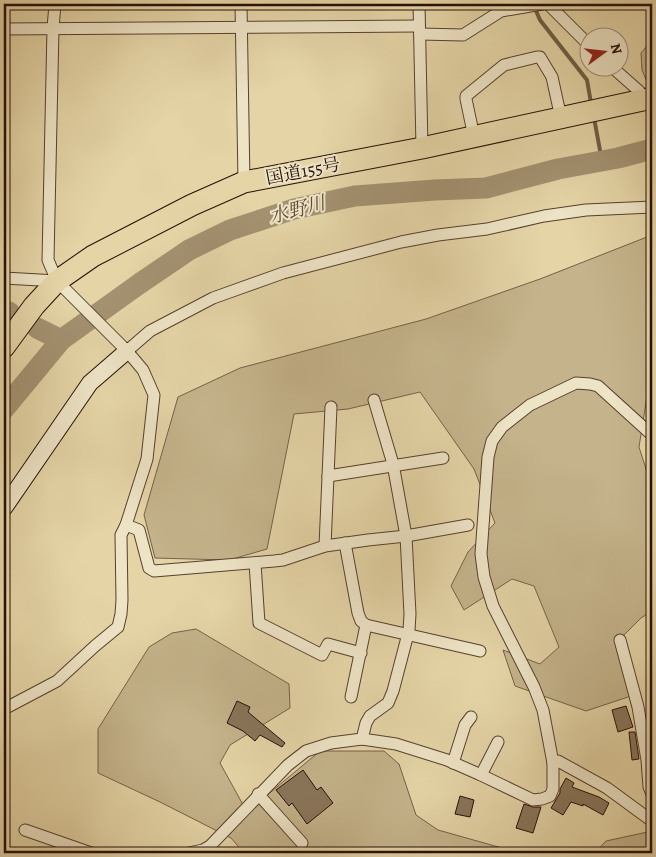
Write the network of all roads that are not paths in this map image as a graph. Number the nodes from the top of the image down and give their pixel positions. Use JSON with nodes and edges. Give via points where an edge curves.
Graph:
{"nodes":[{"id":1,"x":55,"y":4,"type":"edge"},
{"id":2,"x":241,"y":4,"type":"edge"},
{"id":3,"x":419,"y":4,"type":"edge"},
{"id":4,"x":542,"y":4,"type":"edge"},
{"id":5,"x":548,"y":4,"type":"edge"},
{"id":6,"x":241,"y":27,"type":"junction"},
{"id":7,"x":53,"y":28,"type":"junction"},
{"id":8,"x":4,"y":29,"type":"edge"},
{"id":9,"x":419,"y":30,"type":"junction"},
{"id":10,"x":578,"y":34,"type":"edge"},
{"id":11,"x":625,"y":78,"type":"edge"},
{"id":12,"x":647,"y":100,"type":"edge"},
{"id":13,"x":561,"y":118,"type":"junction"},
{"id":14,"x":474,"y":137,"type":"junction"},
{"id":15,"x":422,"y":148,"type":"junction"},
{"id":16,"x":244,"y":182,"type":"junction"},
{"id":17,"x":652,"y":207,"type":"edge"},
{"id":18,"x":4,"y":278,"type":"edge"},
{"id":19,"x":62,"y":285,"type":"junction"},
{"id":20,"x":4,"y":348,"type":"edge"},
{"id":21,"x":127,"y":351,"type":"junction"},
{"id":22,"x":374,"y":400,"type":"dead end"},
{"id":23,"x":331,"y":407,"type":"dead end"},
{"id":24,"x":652,"y":434,"type":"edge"},
{"id":25,"x":443,"y":458,"type":"dead end"},
{"id":26,"x":393,"y":466,"type":"junction"},
{"id":27,"x":328,"y":476,"type":"junction"},
{"id":28,"x":4,"y":508,"type":"edge"},
{"id":29,"x":126,"y":525,"type":"junction"},
{"id":30,"x":468,"y":526,"type":"dead end"},
{"id":31,"x":406,"y":536,"type":"junction"},
{"id":32,"x":345,"y":543,"type":"junction"},
{"id":33,"x":325,"y":546,"type":"junction"},
{"id":34,"x":255,"y":563,"type":"junction"},
{"id":35,"x":366,"y":625,"type":"junction"},
{"id":36,"x":408,"y":634,"type":"junction"},
{"id":37,"x":620,"y":640,"type":"dead end"},
{"id":38,"x":480,"y":651,"type":"dead end"},
{"id":39,"x":361,"y":652,"type":"junction"},
{"id":40,"x":351,"y":697,"type":"dead end"},
{"id":41,"x":4,"y":709,"type":"edge"},
{"id":42,"x":471,"y":718,"type":"dead end"},
{"id":43,"x":362,"y":739,"type":"junction"},
{"id":44,"x":498,"y":742,"type":"dead end"},
{"id":45,"x":453,"y":762,"type":"junction"},
{"id":46,"x":553,"y":763,"type":"junction"},
{"id":47,"x":481,"y":775,"type":"junction"},
{"id":48,"x":258,"y":794,"type":"junction"},
{"id":49,"x":652,"y":794,"type":"edge"},
{"id":50,"x":652,"y":821,"type":"edge"},
{"id":51,"x":24,"y":830,"type":"dead end"},
{"id":52,"x":302,"y":843,"type":"dead end"},
{"id":53,"x":204,"y":851,"type":"edge"},
{"id":54,"x":91,"y":853,"type":"edge"},
{"id":55,"x":189,"y":853,"type":"edge"}],
"edges":[{"from":1,"to":7,"type":"street"},
{"from":2,"to":6,"type":"street"},
{"from":3,"to":9,"type":"street"},
{"from":4,"to":9,"type":"street","via":[[501,11],[463,35]]},
{"from":5,"to":10,"type":"street"},
{"from":6,"to":7,"type":"street"},
{"from":6,"to":9,"type":"street"},
{"from":6,"to":16,"type":"street"},
{"from":7,"to":8,"type":"street"},
{"from":7,"to":19,"type":"street","via":[[48,260]]},
{"from":9,"to":15,"type":"street"},
{"from":11,"to":12,"type":"street"},
{"from":12,"to":13,"type":"highway","name":"国道155号"},
{"from":13,"to":14,"type":"highway","name":"国道155号"},
{"from":13,"to":14,"type":"street","via":[[552,77],[537,57],[504,65],[466,96]]},
{"from":14,"to":15,"type":"highway","name":"国道155号"},
{"from":15,"to":16,"type":"highway","name":"国道155号"},
{"from":16,"to":19,"type":"highway","name":"国道155号","via":[[93,256]]},
{"from":17,"to":21,"type":"street","via":[[544,216],[487,229],[401,242],[283,273],[204,302],[150,331]]},
{"from":18,"to":19,"type":"street"},
{"from":19,"to":20,"type":"highway","name":"国道155号","via":[[34,306]]},
{"from":19,"to":21,"type":"street"},
{"from":21,"to":28,"type":"street","via":[[90,383]]},
{"from":21,"to":29,"type":"street","via":[[143,370],[154,395],[147,458]]},
{"from":22,"to":26,"type":"street"},
{"from":23,"to":27,"type":"street"},
{"from":24,"to":46,"type":"street","via":[[598,386],[576,383],[530,406],[502,427],[492,441],[483,516],[481,554],[484,577],[492,606],[534,687]]},
{"from":25,"to":26,"type":"street"},
{"from":26,"to":27,"type":"street"},
{"from":26,"to":31,"type":"street"},
{"from":27,"to":33,"type":"street"},
{"from":29,"to":34,"type":"street","via":[[139,530],[149,568],[154,571]]},
{"from":29,"to":41,"type":"street","via":[[121,536],[122,600],[118,627],[57,681]]},
{"from":30,"to":31,"type":"street"},
{"from":31,"to":32,"type":"street"},
{"from":31,"to":36,"type":"street"},
{"from":32,"to":33,"type":"street"},
{"from":32,"to":35,"type":"street","via":[[358,613]]},
{"from":33,"to":34,"type":"street","via":[[283,560]]},
{"from":34,"to":39,"type":"street","via":[[259,623],[322,655],[328,644]]},
{"from":35,"to":36,"type":"street"},
{"from":35,"to":39,"type":"street"},
{"from":36,"to":38,"type":"street"},
{"from":36,"to":43,"type":"street","via":[[388,704],[370,716]]},
{"from":37,"to":49,"type":"street","via":[[638,707]]},
{"from":39,"to":40,"type":"street"},
{"from":42,"to":45,"type":"street","via":[[465,725]]},
{"from":43,"to":45,"type":"street","via":[[396,744]]},
{"from":43,"to":48,"type":"street","via":[[331,743],[306,751]]},
{"from":44,"to":47,"type":"street"},
{"from":45,"to":47,"type":"street"},
{"from":46,"to":47,"type":"street","via":[[553,789],[550,796],[542,799],[533,800]]},
{"from":46,"to":50,"type":"street","via":[[558,761],[607,788]]},
{"from":48,"to":52,"type":"street"},
{"from":48,"to":53,"type":"street"},
{"from":51,"to":54,"type":"street"},
{"from":53,"to":55,"type":"street"}]}
